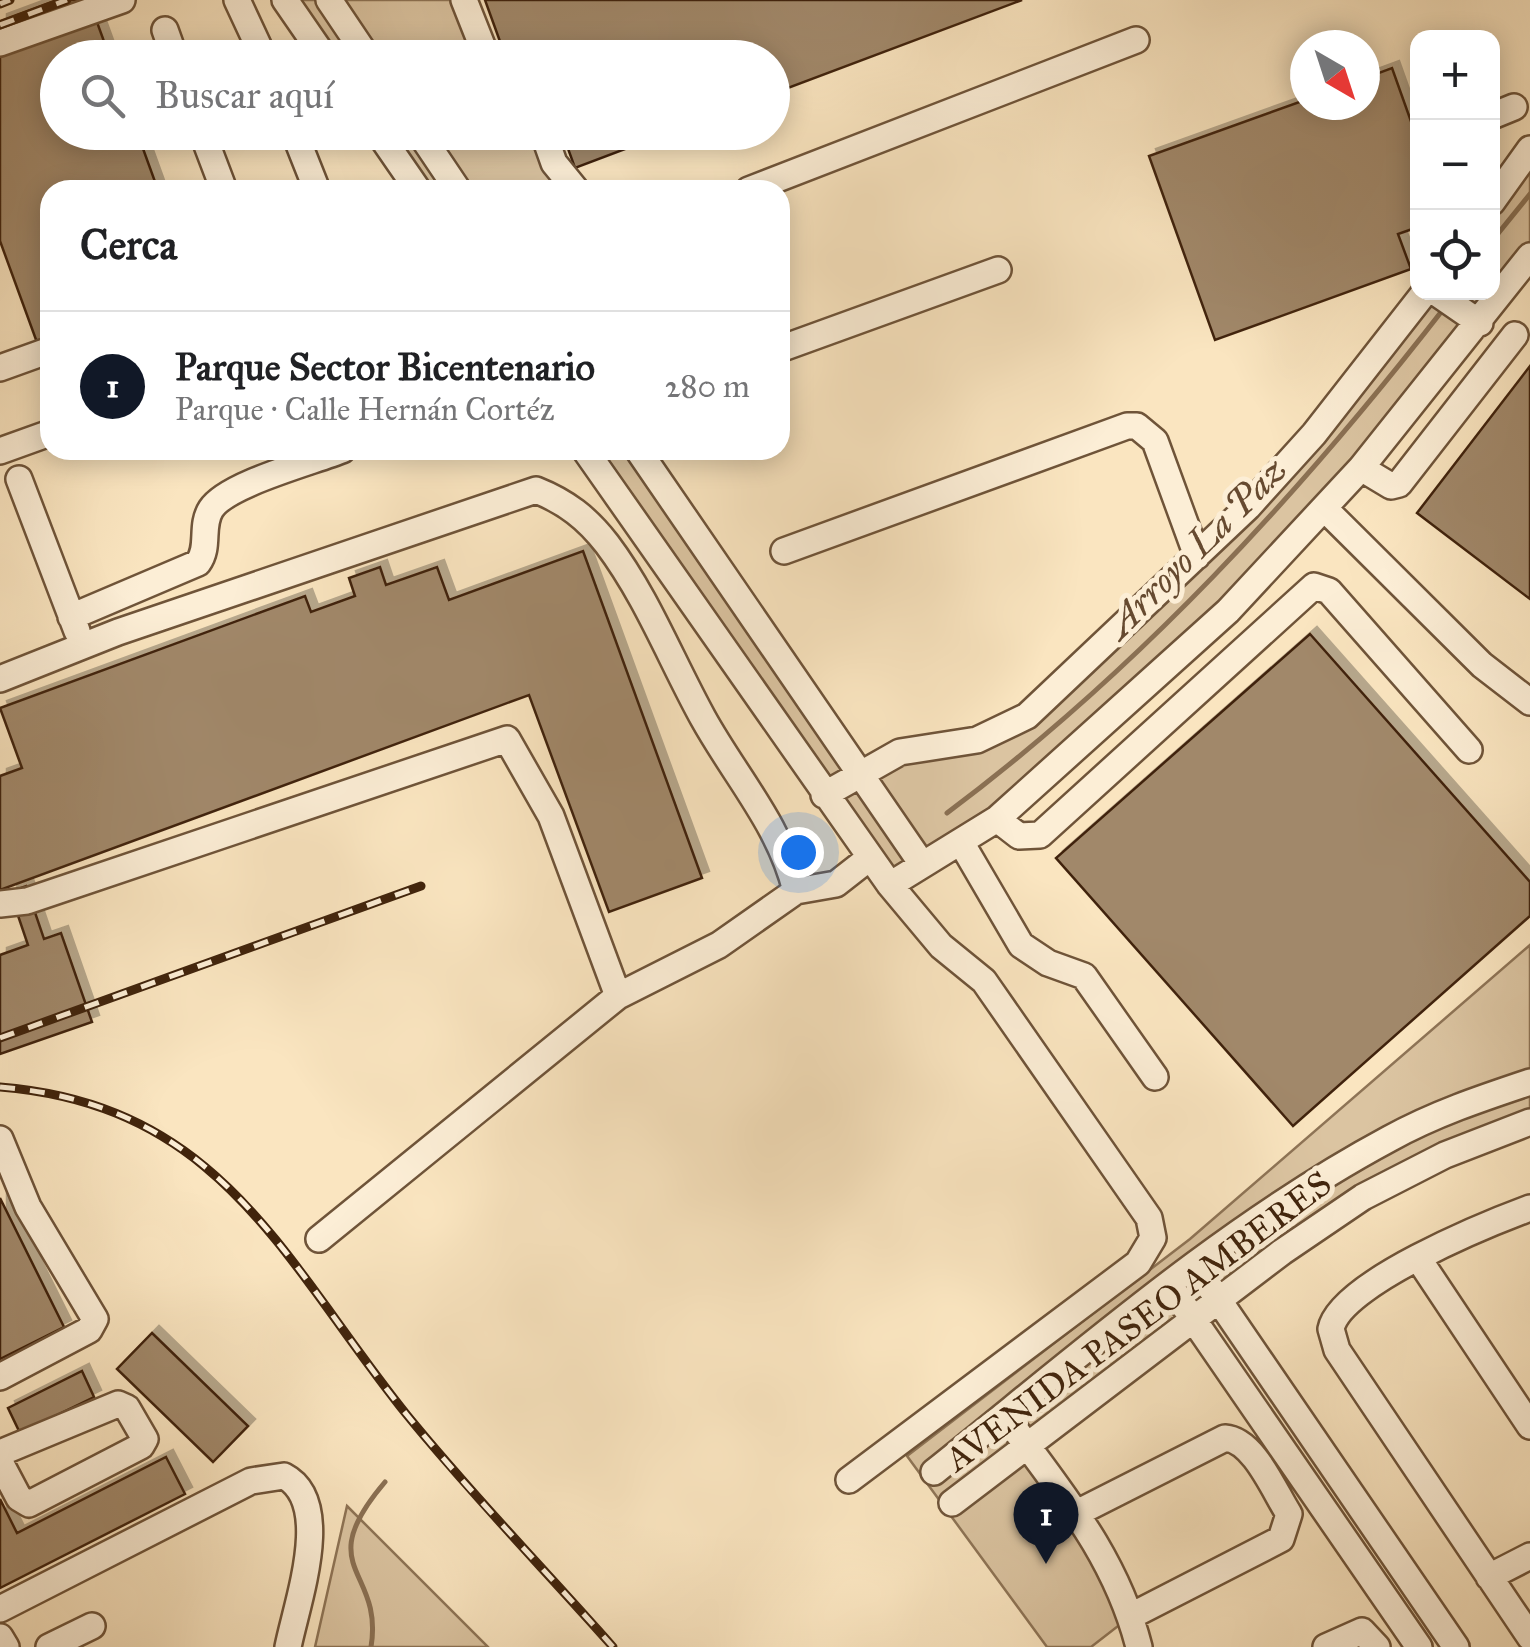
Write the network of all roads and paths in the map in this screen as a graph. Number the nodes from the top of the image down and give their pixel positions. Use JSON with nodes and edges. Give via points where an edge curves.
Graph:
{"nodes":[{"id":1,"x":122,"y":0,"type":"edge"},
{"id":2,"x":236,"y":0,"type":"edge"},
{"id":3,"x":285,"y":0,"type":"edge"},
{"id":4,"x":329,"y":0,"type":"edge"},
{"id":5,"x":464,"y":0,"type":"edge"},
{"id":6,"x":164,"y":30,"type":"dead end"},
{"id":7,"x":168,"y":40,"type":"edge"},
{"id":8,"x":255,"y":40,"type":"edge"},
{"id":9,"x":313,"y":40,"type":"edge"},
{"id":10,"x":356,"y":40,"type":"edge"},
{"id":11,"x":480,"y":40,"type":"edge"},
{"id":12,"x":1136,"y":40,"type":"dead end"},
{"id":13,"x":0,"y":43,"type":"edge"},
{"id":14,"x":1530,"y":149,"type":"edge"},
{"id":15,"x":209,"y":150,"type":"edge"},
{"id":16,"x":301,"y":150,"type":"edge"},
{"id":17,"x":388,"y":150,"type":"edge"},
{"id":18,"x":431,"y":150,"type":"edge"},
{"id":19,"x":549,"y":150,"type":"edge"},
{"id":20,"x":441,"y":165,"type":"junction"},
{"id":21,"x":220,"y":180,"type":"edge"},
{"id":22,"x":314,"y":180,"type":"edge"},
{"id":23,"x":405,"y":180,"type":"edge"},
{"id":24,"x":421,"y":180,"type":"edge"},
{"id":25,"x":451,"y":180,"type":"edge"},
{"id":26,"x":568,"y":180,"type":"edge"},
{"id":27,"x":774,"y":180,"type":"edge"},
{"id":28,"x":1500,"y":186,"type":"edge"},
{"id":29,"x":1528,"y":265,"type":"edge"},
{"id":30,"x":998,"y":270,"type":"dead end"},
{"id":31,"x":1429,"y":300,"type":"edge"},
{"id":32,"x":1443,"y":300,"type":"edge"},
{"id":33,"x":1475,"y":320,"type":"junction"},
{"id":34,"x":1515,"y":335,"type":"dead end"},
{"id":35,"x":790,"y":346,"type":"edge"},
{"id":36,"x":40,"y":354,"type":"edge"},
{"id":37,"x":0,"y":368,"type":"edge"},
{"id":38,"x":40,"y":436,"type":"edge"},
{"id":39,"x":0,"y":450,"type":"edge"},
{"id":40,"x":317,"y":460,"type":"edge"},
{"id":41,"x":592,"y":460,"type":"edge"},
{"id":42,"x":645,"y":460,"type":"edge"},
{"id":43,"x":1361,"y":468,"type":"junction"},
{"id":44,"x":19,"y":479,"type":"dead end"},
{"id":45,"x":1325,"y":509,"type":"junction"},
{"id":46,"x":784,"y":551,"type":"dead end"},
{"id":47,"x":1197,"y":556,"type":"junction"},
{"id":48,"x":72,"y":616,"type":"junction"},
{"id":49,"x":82,"y":645,"type":"junction"},
{"id":50,"x":0,"y":679,"type":"edge"},
{"id":51,"x":1530,"y":702,"type":"edge"},
{"id":52,"x":1469,"y":750,"type":"dead end"},
{"id":53,"x":860,"y":773,"type":"junction"},
{"id":54,"x":824,"y":794,"type":"junction"},
{"id":55,"x":998,"y":819,"type":"junction"},
{"id":56,"x":962,"y":844,"type":"junction"},
{"id":57,"x":868,"y":859,"type":"junction"},
{"id":58,"x":922,"y":864,"type":"junction"},
{"id":59,"x":890,"y":885,"type":"junction"},
{"id":60,"x":796,"y":891,"type":"junction"},
{"id":61,"x":0,"y":904,"type":"edge"},
{"id":62,"x":618,"y":996,"type":"junction"},
{"id":63,"x":1156,"y":1078,"type":"dead end"},
{"id":64,"x":1530,"y":1082,"type":"edge"},
{"id":65,"x":1530,"y":1122,"type":"edge"},
{"id":66,"x":0,"y":1139,"type":"edge"},
{"id":67,"x":1530,"y":1209,"type":"edge"},
{"id":68,"x":319,"y":1239,"type":"dead end"},
{"id":69,"x":1418,"y":1258,"type":"junction"},
{"id":70,"x":1196,"y":1267,"type":"junction"},
{"id":71,"x":1170,"y":1287,"type":"junction"},
{"id":72,"x":1218,"y":1300,"type":"junction"},
{"id":73,"x":1193,"y":1318,"type":"junction"},
{"id":74,"x":0,"y":1377,"type":"edge"},
{"id":75,"x":1005,"y":1416,"type":"junction"},
{"id":76,"x":1530,"y":1426,"type":"edge"},
{"id":77,"x":1027,"y":1446,"type":"junction"},
{"id":78,"x":0,"y":1453,"type":"edge"},
{"id":79,"x":0,"y":1462,"type":"edge"},
{"id":80,"x":934,"y":1472,"type":"dead end"},
{"id":81,"x":850,"y":1480,"type":"dead end"},
{"id":82,"x":952,"y":1504,"type":"dead end"},
{"id":83,"x":1079,"y":1512,"type":"junction"},
{"id":84,"x":1530,"y":1556,"type":"edge"},
{"id":85,"x":1490,"y":1577,"type":"junction"},
{"id":86,"x":0,"y":1608,"type":"edge"},
{"id":87,"x":1131,"y":1616,"type":"junction"},
{"id":88,"x":92,"y":1626,"type":"dead end"},
{"id":89,"x":0,"y":1636,"type":"edge"},
{"id":90,"x":1530,"y":1637,"type":"edge"},
{"id":91,"x":1373,"y":1641,"type":"edge"},
{"id":92,"x":6,"y":1647,"type":"edge"},
{"id":93,"x":49,"y":1647,"type":"edge"},
{"id":94,"x":288,"y":1647,"type":"edge"},
{"id":95,"x":1139,"y":1647,"type":"edge"},
{"id":96,"x":1326,"y":1647,"type":"edge"},
{"id":97,"x":1419,"y":1647,"type":"edge"},
{"id":98,"x":1456,"y":1647,"type":"edge"}],
"edges":[{"from":1,"to":13,"type":"street"},
{"from":2,"to":8,"type":"street"},
{"from":3,"to":9,"type":"street"},
{"from":4,"to":10,"type":"street"},
{"from":5,"to":11,"type":"street"},
{"from":6,"to":7,"type":"street"},
{"from":12,"to":27,"type":"street"},
{"from":14,"to":28,"type":"street"},
{"from":15,"to":21,"type":"street"},
{"from":16,"to":22,"type":"street"},
{"from":17,"to":23,"type":"street"},
{"from":18,"to":20,"type":"street"},
{"from":19,"to":26,"type":"street"},
{"from":20,"to":24,"type":"street"},
{"from":20,"to":25,"type":"street"},
{"from":29,"to":33,"type":"street"},
{"from":30,"to":35,"type":"street"},
{"from":31,"to":47,"type":"street"},
{"from":32,"to":33,"type":"street"},
{"from":33,"to":43,"type":"street"},
{"from":34,"to":43,"type":"street","via":[[1399,484]]},
{"from":36,"to":37,"type":"street"},
{"from":38,"to":39,"type":"street"},
{"from":40,"to":48,"type":"street","via":[[220,499],[206,520],[198,563]]},
{"from":41,"to":54,"type":"street"},
{"from":42,"to":53,"type":"street"},
{"from":43,"to":45,"type":"street"},
{"from":44,"to":48,"type":"street"},
{"from":45,"to":51,"type":"street","via":[[1482,665]]},
{"from":45,"to":55,"type":"street","via":[[1228,612]]},
{"from":46,"to":47,"type":"street","via":[[1138,426],[1154,442]]},
{"from":47,"to":53,"type":"street","via":[[1027,716],[977,740],[900,752]]},
{"from":48,"to":49,"type":"street"},
{"from":49,"to":50,"type":"street"},
{"from":49,"to":60,"type":"street","via":[[536,490],[569,503],[607,544],[731,768],[772,824]]},
{"from":52,"to":55,"type":"street","via":[[1328,591],[1314,586],[1040,835],[1019,836]]},
{"from":53,"to":54,"type":"street"},
{"from":53,"to":58,"type":"street"},
{"from":54,"to":57,"type":"street"},
{"from":55,"to":56,"type":"street"},
{"from":56,"to":58,"type":"street"},
{"from":56,"to":63,"type":"street","via":[[1020,945],[1084,976]]},
{"from":57,"to":59,"type":"street"},
{"from":57,"to":60,"type":"street","via":[[836,884]]},
{"from":58,"to":59,"type":"street"},
{"from":59,"to":81,"type":"street","via":[[941,946],[984,981],[1150,1218],[1152,1238],[1138,1263]]},
{"from":60,"to":62,"type":"street","via":[[719,946]]},
{"from":61,"to":62,"type":"street","via":[[507,739],[550,816]]},
{"from":62,"to":68,"type":"street"},
{"from":64,"to":70,"type":"street","name":"AVENIDA PASEO AMBERES","via":[[1390,1138]]},
{"from":65,"to":72,"type":"street","name":"AVENIDA PASEO AMBERES","via":[[1363,1197]]},
{"from":66,"to":74,"type":"street","via":[[35,1220],[96,1319],[90,1330]]},
{"from":67,"to":69,"type":"street"},
{"from":69,"to":76,"type":"street"},
{"from":69,"to":85,"type":"street","via":[[1340,1309],[1331,1330]]},
{"from":70,"to":71,"type":"street","name":"AVENIDA PASEO AMBERES"},
{"from":70,"to":72,"type":"street"},
{"from":71,"to":73,"type":"street"},
{"from":71,"to":75,"type":"street","name":"AVENIDA PASEO AMBERES"},
{"from":72,"to":73,"type":"street","name":"AVENIDA PASEO AMBERES"},
{"from":72,"to":98,"type":"street"},
{"from":73,"to":77,"type":"street","name":"AVENIDA PASEO AMBERES"},
{"from":73,"to":97,"type":"street"},
{"from":75,"to":77,"type":"street"},
{"from":75,"to":80,"type":"street","name":"AVENIDA PASEO AMBERES"},
{"from":77,"to":82,"type":"street","name":"AVENIDA PASEO AMBERES"},
{"from":77,"to":83,"type":"street"},
{"from":78,"to":79,"type":"street","via":[[118,1404],[145,1439],[30,1504],[18,1498]]},
{"from":83,"to":87,"type":"street"},
{"from":83,"to":87,"type":"street","via":[[1235,1438],[1289,1514],[1281,1539]]},
{"from":84,"to":85,"type":"street"},
{"from":85,"to":90,"type":"street"},
{"from":86,"to":94,"type":"street","via":[[251,1481],[284,1476],[303,1492],[311,1526]]},
{"from":87,"to":95,"type":"street"},
{"from":88,"to":93,"type":"street"},
{"from":89,"to":92,"type":"street"},
{"from":91,"to":96,"type":"street","via":[[1358,1632]]}]}
